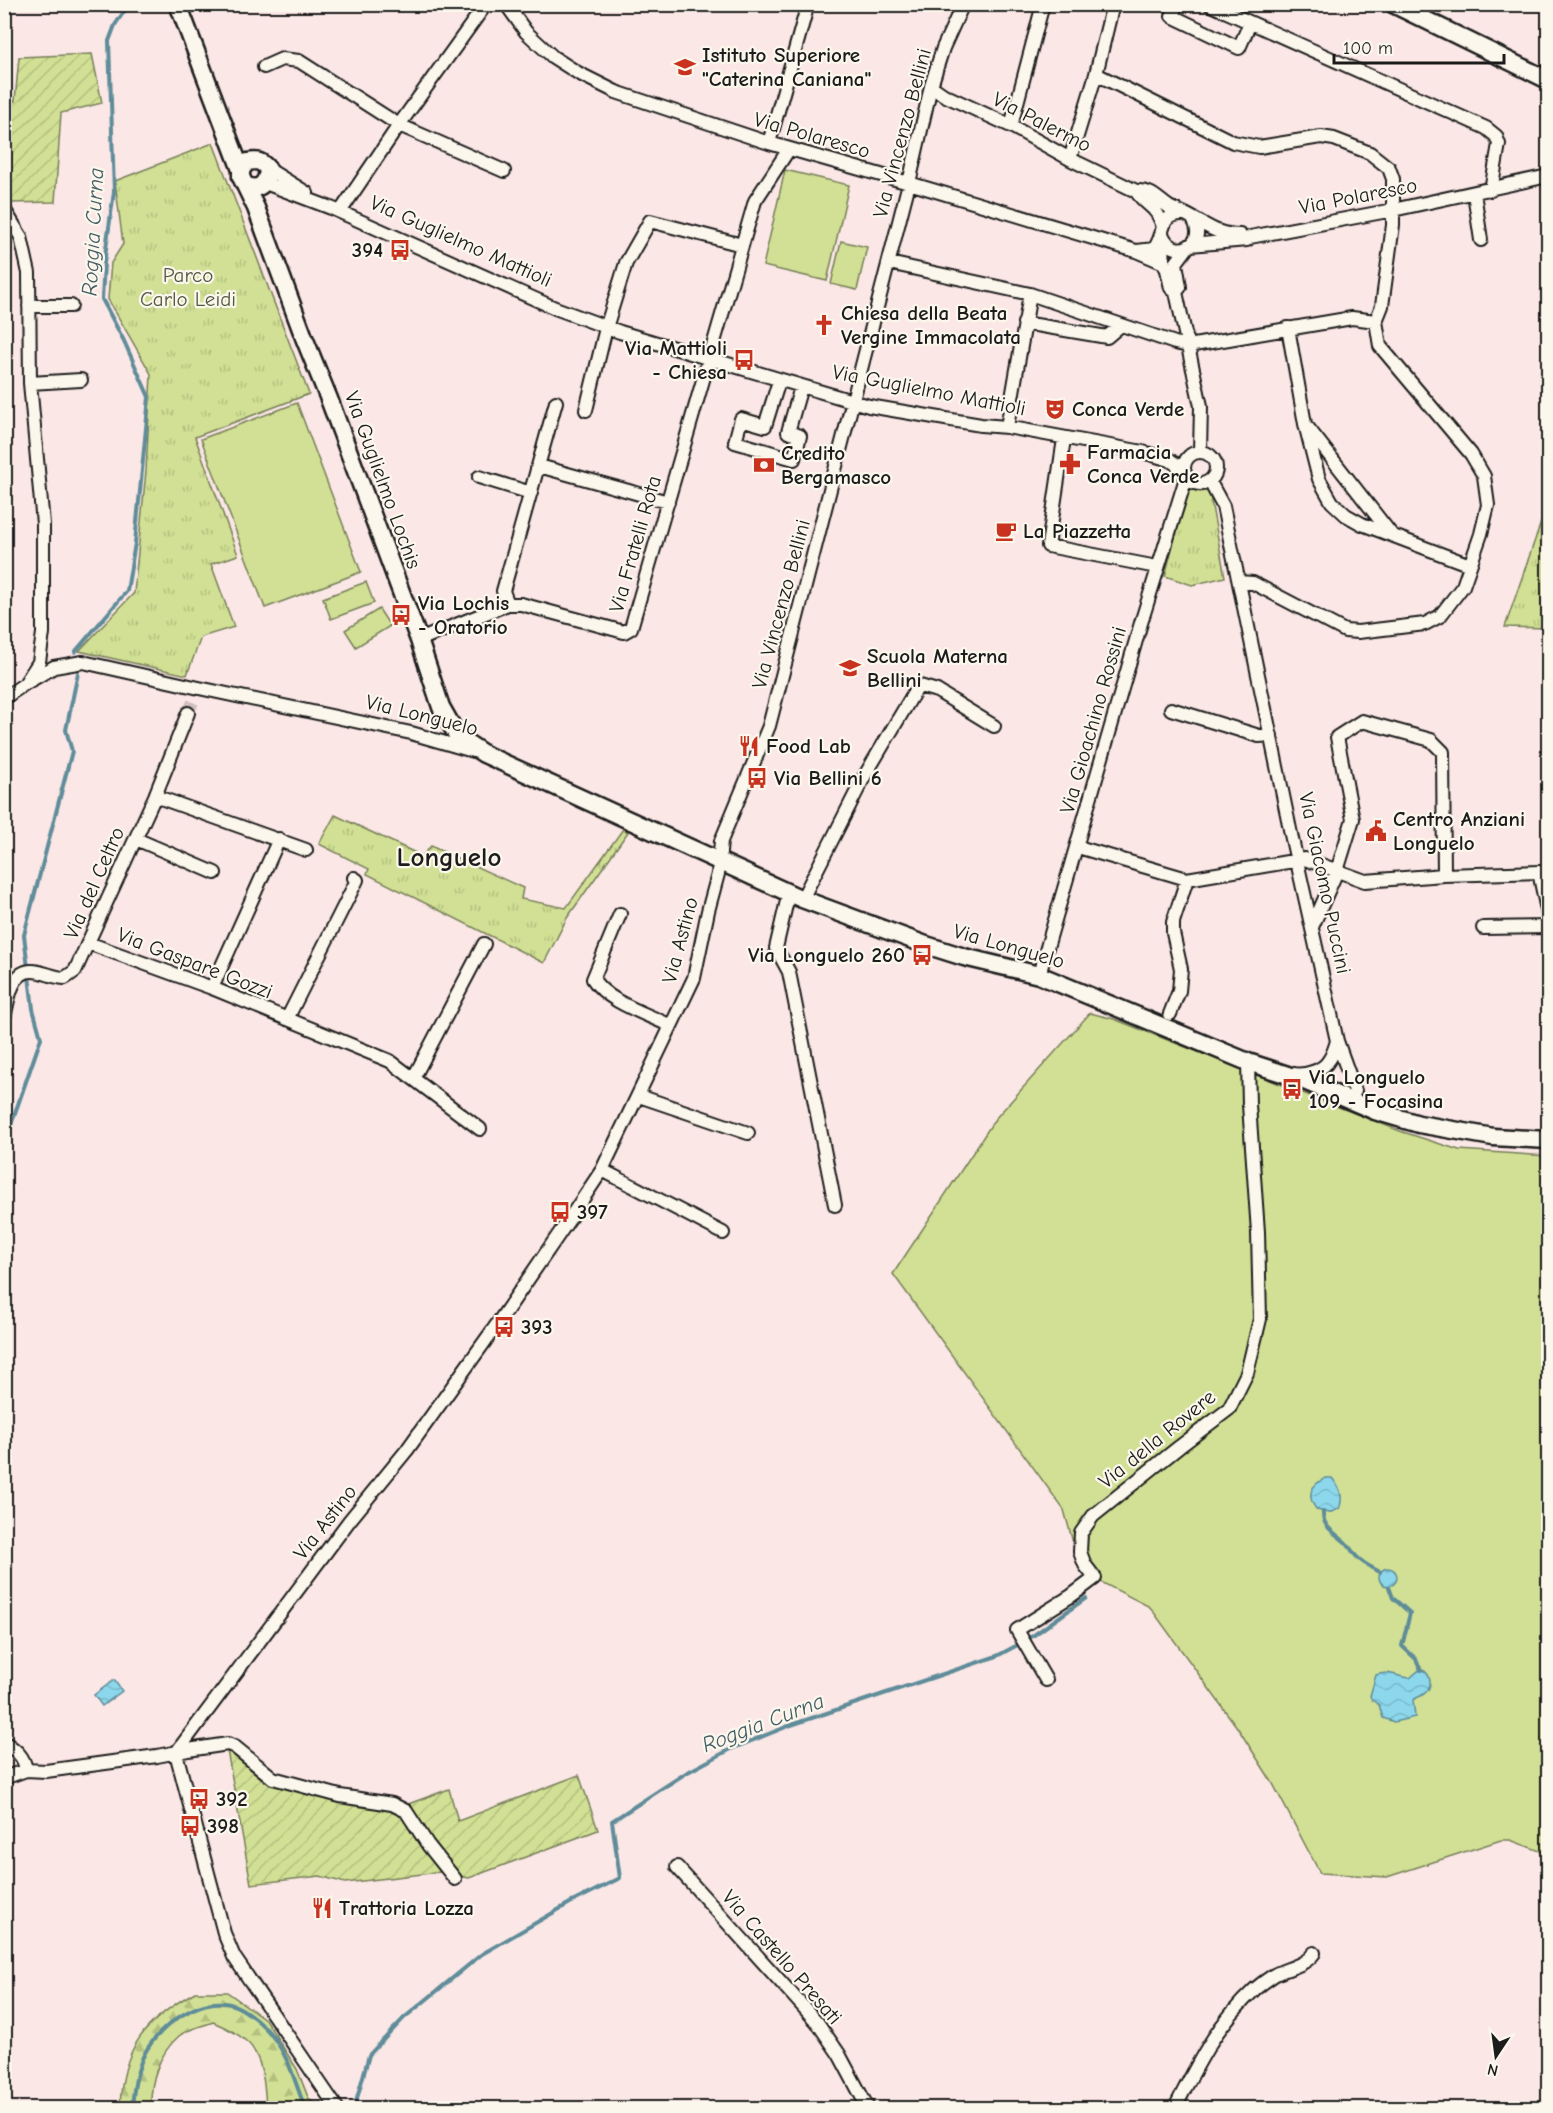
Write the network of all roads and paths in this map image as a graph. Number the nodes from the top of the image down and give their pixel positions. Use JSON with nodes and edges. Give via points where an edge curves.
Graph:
{"nodes":[{"id":1,"x":178,"y":4,"type":"edge"},
{"id":2,"x":486,"y":4,"type":"edge"},
{"id":3,"x":507,"y":4,"type":"edge"},
{"id":4,"x":808,"y":4,"type":"edge"},
{"id":5,"x":963,"y":4,"type":"edge"},
{"id":6,"x":1043,"y":4,"type":"edge"},
{"id":7,"x":1113,"y":4,"type":"edge"},
{"id":8,"x":1177,"y":4,"type":"edge"},
{"id":9,"x":1209,"y":4,"type":"edge"},
{"id":10,"x":1394,"y":4,"type":"edge"},
{"id":11,"x":1250,"y":23,"type":"junction"},
{"id":12,"x":1478,"y":44,"type":"junction"},
{"id":13,"x":264,"y":67,"type":"dead end"},
{"id":14,"x":1548,"y":69,"type":"edge"},
{"id":15,"x":1095,"y":74,"type":"junction"},
{"id":16,"x":1548,"y":80,"type":"edge"},
{"id":17,"x":931,"y":86,"type":"junction"},
{"id":18,"x":399,"y":125,"type":"junction"},
{"id":19,"x":1011,"y":126,"type":"junction"},
{"id":20,"x":769,"y":143,"type":"junction"},
{"id":21,"x":789,"y":148,"type":"junction"},
{"id":22,"x":1070,"y":159,"type":"junction"},
{"id":23,"x":504,"y":171,"type":"dead end"},
{"id":24,"x":256,"y":176,"type":"junction"},
{"id":25,"x":1548,"y":176,"type":"edge"},
{"id":26,"x":909,"y":183,"type":"junction"},
{"id":27,"x":1491,"y":190,"type":"junction"},
{"id":28,"x":1136,"y":191,"type":"junction"},
{"id":29,"x":1474,"y":193,"type":"junction"},
{"id":30,"x":4,"y":209,"type":"edge"},
{"id":31,"x":336,"y":210,"type":"junction"},
{"id":32,"x":1394,"y":210,"type":"junction"},
{"id":33,"x":1188,"y":216,"type":"junction"},
{"id":34,"x":1163,"y":231,"type":"junction"},
{"id":35,"x":1250,"y":237,"type":"junction"},
{"id":36,"x":1481,"y":240,"type":"dead end"},
{"id":37,"x":742,"y":245,"type":"junction"},
{"id":38,"x":1189,"y":246,"type":"junction"},
{"id":39,"x":1136,"y":251,"type":"junction"},
{"id":40,"x":888,"y":263,"type":"junction"},
{"id":41,"x":1164,"y":263,"type":"junction"},
{"id":42,"x":1176,"y":292,"type":"junction"},
{"id":43,"x":1030,"y":294,"type":"junction"},
{"id":44,"x":29,"y":306,"type":"junction"},
{"id":45,"x":71,"y":306,"type":"dead end"},
{"id":46,"x":1376,"y":321,"type":"junction"},
{"id":47,"x":1024,"y":323,"type":"junction"},
{"id":48,"x":1121,"y":325,"type":"junction"},
{"id":49,"x":606,"y":328,"type":"junction"},
{"id":50,"x":1288,"y":328,"type":"junction"},
{"id":51,"x":1188,"y":346,"type":"junction"},
{"id":52,"x":709,"y":358,"type":"junction"},
{"id":53,"x":81,"y":380,"type":"dead end"},
{"id":54,"x":779,"y":381,"type":"junction"},
{"id":55,"x":30,"y":383,"type":"junction"},
{"id":56,"x":801,"y":387,"type":"junction"},
{"id":57,"x":556,"y":402,"type":"dead end"},
{"id":58,"x":853,"y":402,"type":"junction"},
{"id":59,"x":586,"y":410,"type":"dead end"},
{"id":60,"x":1305,"y":424,"type":"junction"},
{"id":61,"x":1007,"y":427,"type":"junction"},
{"id":62,"x":1064,"y":439,"type":"junction"},
{"id":63,"x":1143,"y":452,"type":"junction"},
{"id":64,"x":1195,"y":454,"type":"junction"},
{"id":65,"x":539,"y":466,"type":"junction"},
{"id":66,"x":1185,"y":473,"type":"junction"},
{"id":67,"x":479,"y":477,"type":"dead end"},
{"id":68,"x":1210,"y":482,"type":"junction"},
{"id":69,"x":531,"y":493,"type":"junction"},
{"id":70,"x":668,"y":502,"type":"junction"},
{"id":71,"x":1393,"y":536,"type":"junction"},
{"id":72,"x":1470,"y":564,"type":"junction"},
{"id":73,"x":1158,"y":567,"type":"junction"},
{"id":74,"x":1239,"y":582,"type":"junction"},
{"id":75,"x":508,"y":604,"type":"junction"},
{"id":76,"x":419,"y":640,"type":"junction"},
{"id":77,"x":26,"y":683,"type":"junction"},
{"id":78,"x":4,"y":698,"type":"edge"},
{"id":79,"x":441,"y":707,"type":"junction"},
{"id":80,"x":1171,"y":709,"type":"dead end"},
{"id":81,"x":188,"y":713,"type":"tunnel mouth"},
{"id":82,"x":994,"y":726,"type":"dead end"},
{"id":83,"x":411,"y":733,"type":"junction"},
{"id":84,"x":1271,"y":735,"type":"junction"},
{"id":85,"x":484,"y":754,"type":"junction"},
{"id":86,"x":155,"y":796,"type":"junction"},
{"id":87,"x":136,"y":839,"type":"junction"},
{"id":88,"x":279,"y":839,"type":"junction"},
{"id":89,"x":1078,"y":847,"type":"junction"},
{"id":90,"x":306,"y":850,"type":"dead end"},
{"id":91,"x":1297,"y":861,"type":"junction"},
{"id":92,"x":720,"y":862,"type":"junction"},
{"id":93,"x":1337,"y":871,"type":"junction"},
{"id":94,"x":215,"y":873,"type":"dead end"},
{"id":95,"x":1444,"y":875,"type":"junction"},
{"id":96,"x":355,"y":879,"type":"dead end"},
{"id":97,"x":1187,"y":879,"type":"junction"},
{"id":98,"x":796,"y":896,"type":"junction"},
{"id":99,"x":620,"y":914,"type":"dead end"},
{"id":100,"x":1548,"y":915,"type":"edge"},
{"id":101,"x":1312,"y":927,"type":"junction"},
{"id":102,"x":1548,"y":927,"type":"edge"},
{"id":103,"x":1483,"y":928,"type":"dead end"},
{"id":104,"x":88,"y":944,"type":"junction"},
{"id":105,"x":484,"y":944,"type":"dead end"},
{"id":106,"x":1040,"y":975,"type":"junction"},
{"id":107,"x":212,"y":988,"type":"junction"},
{"id":108,"x":1170,"y":1014,"type":"dead end"},
{"id":109,"x":4,"y":1018,"type":"edge"},
{"id":110,"x":287,"y":1019,"type":"junction"},
{"id":111,"x":671,"y":1026,"type":"junction"},
{"id":112,"x":1337,"y":1041,"type":"junction"},
{"id":113,"x":1214,"y":1047,"type":"junction"},
{"id":114,"x":1248,"y":1062,"type":"junction"},
{"id":115,"x":1274,"y":1070,"type":"junction"},
{"id":116,"x":1311,"y":1072,"type":"junction"},
{"id":117,"x":414,"y":1077,"type":"junction"},
{"id":118,"x":1355,"y":1091,"type":"junction"},
{"id":119,"x":639,"y":1096,"type":"junction"},
{"id":120,"x":1376,"y":1111,"type":"junction"},
{"id":121,"x":480,"y":1129,"type":"dead end"},
{"id":122,"x":748,"y":1133,"type":"dead end"},
{"id":123,"x":1548,"y":1140,"type":"edge"},
{"id":124,"x":602,"y":1170,"type":"junction"},
{"id":125,"x":835,"y":1205,"type":"dead end"},
{"id":126,"x":723,"y":1233,"type":"dead end"},
{"id":127,"x":1046,"y":1680,"type":"dead end"},
{"id":128,"x":4,"y":1742,"type":"edge"},
{"id":129,"x":176,"y":1753,"type":"junction"},
{"id":130,"x":26,"y":1770,"type":"junction"},
{"id":131,"x":4,"y":1778,"type":"edge"},
{"id":132,"x":677,"y":1867,"type":"dead end"},
{"id":133,"x":454,"y":1879,"type":"dead end"},
{"id":134,"x":1314,"y":1953,"type":"dead end"},
{"id":135,"x":338,"y":2109,"type":"edge"},
{"id":136,"x":868,"y":2109,"type":"edge"},
{"id":137,"x":1175,"y":2109,"type":"edge"}],
"edges":[{"from":1,"to":24,"type":"street","name":"Via Guglielmo Mattioli","via":[[224,123]]},
{"from":2,"to":18,"type":"street"},
{"from":3,"to":20,"type":"street","name":"Via Polaresco","via":[[526,32],[578,73],[616,92]]},
{"from":4,"to":20,"type":"street"},
{"from":5,"to":17,"type":"street","name":"Via Vincenzo Bellini"},
{"from":6,"to":19,"type":"street"},
{"from":7,"to":15,"type":"street"},
{"from":8,"to":11,"type":"street","via":[[1172,16],[1239,48]]},
{"from":9,"to":11,"type":"street"},
{"from":10,"to":12,"type":"street"},
{"from":11,"to":27,"type":"street","via":[[1486,128],[1499,144]]},
{"from":12,"to":14,"type":"street"},
{"from":12,"to":16,"type":"street"},
{"from":13,"to":18,"type":"street","via":[[282,59],[299,61]]},
{"from":15,"to":22,"type":"street"},
{"from":15,"to":32,"type":"street","via":[[1233,142],[1259,147],[1321,137],[1356,146],[1389,168]]},
{"from":17,"to":19,"type":"street","name":"Via Palermo"},
{"from":17,"to":26,"type":"street","name":"Via Vincenzo Bellini"},
{"from":18,"to":23,"type":"street"},
{"from":18,"to":31,"type":"street"},
{"from":19,"to":22,"type":"street","name":"Via Palermo"},
{"from":20,"to":21,"type":"street","name":"Via Polaresco"},
{"from":21,"to":26,"type":"street","name":"Via Polaresco"},
{"from":21,"to":37,"type":"street","name":"Via Fratelli Rota","via":[[754,201]]},
{"from":22,"to":28,"type":"street","name":"Via Palermo"},
{"from":24,"to":31,"type":"street","name":"Via Guglielmo Mattioli"},
{"from":24,"to":76,"type":"street","name":"Via Guglielmo Lochis","via":[[256,207]]},
{"from":25,"to":27,"type":"street","name":"Via Polaresco"},
{"from":26,"to":39,"type":"street","name":"Via Polaresco"},
{"from":26,"to":40,"type":"street","name":"Via Vincenzo Bellini"},
{"from":27,"to":29,"type":"street","name":"Via Polaresco"},
{"from":28,"to":33,"type":"street","name":"Via Palermo","via":[[1145,191]]},
{"from":28,"to":34,"type":"street","name":"Via Palermo","via":[[1157,211]]},
{"from":29,"to":32,"type":"street","name":"Via Polaresco"},
{"from":29,"to":36,"type":"street"},
{"from":30,"to":44,"type":"street","via":[[21,237],[29,273]]},
{"from":31,"to":49,"type":"street","name":"Via Guglielmo Mattioli"},
{"from":32,"to":35,"type":"street","name":"Via Polaresco"},
{"from":32,"to":46,"type":"street","via":[[1382,306]]},
{"from":33,"to":34,"type":"street","via":[[1169,217]]},
{"from":33,"to":35,"type":"street","name":"Via Polaresco","via":[[1207,228]]},
{"from":33,"to":38,"type":"street","via":[[1197,226],[1196,238]]},
{"from":34,"to":38,"type":"street","name":"Via Polaresco","via":[[1170,246]]},
{"from":34,"to":39,"type":"street","via":[[1154,249]]},
{"from":34,"to":41,"type":"street"},
{"from":35,"to":38,"type":"street","name":"Via Polaresco"},
{"from":37,"to":49,"type":"street","via":[[650,221],[626,263]]},
{"from":37,"to":52,"type":"street","name":"Via Fratelli Rota"},
{"from":38,"to":42,"type":"street","via":[[1176,263],[1180,286]]},
{"from":39,"to":41,"type":"street","name":"Via Polaresco"},
{"from":40,"to":43,"type":"street"},
{"from":40,"to":58,"type":"street","name":"Via Vincenzo Bellini"},
{"from":41,"to":42,"type":"street","via":[[1171,288]]},
{"from":42,"to":51,"type":"street"},
{"from":43,"to":47,"type":"street"},
{"from":43,"to":48,"type":"street"},
{"from":44,"to":45,"type":"street"},
{"from":44,"to":55,"type":"street"},
{"from":46,"to":50,"type":"street","via":[[1352,318]]},
{"from":46,"to":72,"type":"street","via":[[1380,346],[1471,454],[1484,476],[1488,505]]},
{"from":47,"to":48,"type":"street","via":[[1107,337]]},
{"from":47,"to":61,"type":"street"},
{"from":48,"to":51,"type":"street"},
{"from":49,"to":52,"type":"street","name":"Via Guglielmo Mattioli"},
{"from":49,"to":59,"type":"street"},
{"from":50,"to":51,"type":"street"},
{"from":50,"to":60,"type":"street"},
{"from":51,"to":64,"type":"street","via":[[1201,406]]},
{"from":52,"to":54,"type":"street","name":"Via Guglielmo Mattioli"},
{"from":52,"to":70,"type":"street","name":"Via Fratelli Rota"},
{"from":53,"to":55,"type":"street"},
{"from":54,"to":56,"type":"street","name":"Via Guglielmo Mattioli"},
{"from":54,"to":56,"type":"street","via":[[765,426],[741,419],[735,442],[794,459],[800,436],[788,432]]},
{"from":55,"to":77,"type":"street","via":[[43,524],[43,633],[39,662]]},
{"from":56,"to":58,"type":"street","name":"Via Guglielmo Mattioli"},
{"from":57,"to":65,"type":"street"},
{"from":58,"to":61,"type":"street","name":"Via Guglielmo Mattioli"},
{"from":58,"to":92,"type":"street","name":"Via Vincenzo Bellini","via":[[769,726],[721,841]]},
{"from":60,"to":71,"type":"street"},
{"from":60,"to":71,"type":"street","via":[[1319,479],[1332,502],[1362,524]]},
{"from":61,"to":62,"type":"street","name":"Via Guglielmo Mattioli"},
{"from":62,"to":63,"type":"street","name":"Via Guglielmo Mattioli"},
{"from":62,"to":73,"type":"street","via":[[1048,546]]},
{"from":63,"to":64,"type":"street","name":"Via Guglielmo Mattioli"},
{"from":63,"to":66,"type":"street","name":"Via Guglielmo Mattioli","via":[[1170,460]]},
{"from":64,"to":66,"type":"street","via":[[1186,460]]},
{"from":64,"to":68,"type":"street","name":"Via Giacomo Puccini","via":[[1212,456],[1216,474]]},
{"from":65,"to":69,"type":"street"},
{"from":65,"to":70,"type":"street"},
{"from":66,"to":68,"type":"street","via":[[1197,485]]},
{"from":66,"to":73,"type":"street","name":"Via Gioachino Rossini"},
{"from":67,"to":69,"type":"street"},
{"from":68,"to":74,"type":"street","name":"Via Giacomo Puccini","via":[[1223,506]]},
{"from":69,"to":75,"type":"street","via":[[503,591]]},
{"from":70,"to":75,"type":"street","name":"Via Fratelli Rota","via":[[629,630],[624,632],[521,604]]},
{"from":71,"to":72,"type":"street"},
{"from":72,"to":74,"type":"street","via":[[1462,586],[1440,616],[1425,624],[1358,632],[1345,631],[1253,584]]},
{"from":73,"to":89,"type":"street","name":"Via Gioachino Rossini"},
{"from":74,"to":84,"type":"street","name":"Via Giacomo Puccini"},
{"from":75,"to":76,"type":"street"},
{"from":76,"to":79,"type":"street","name":"Via Guglielmo Lochis"},
{"from":77,"to":78,"type":"street","name":"Via Longuelo"},
{"from":77,"to":83,"type":"street","name":"Via Longuelo","via":[[54,668],[83,662],[197,693]]},
{"from":79,"to":83,"type":"street","via":[[443,731],[435,735]]},
{"from":79,"to":85,"type":"street","name":"Via Guglielmo Lochis","via":[[458,737]]},
{"from":80,"to":84,"type":"street","via":[[1259,736]]},
{"from":81,"to":86,"type":"street","name":"Via del Celtro"},
{"from":82,"to":98,"type":"street","via":[[937,691],[920,686]]},
{"from":83,"to":85,"type":"street","name":"Via Longuelo"},
{"from":84,"to":91,"type":"street","name":"Via Giacomo Puccini"},
{"from":85,"to":92,"type":"street","name":"Via Longuelo"},
{"from":86,"to":87,"type":"street","name":"Via del Celtro"},
{"from":86,"to":88,"type":"street"},
{"from":87,"to":94,"type":"street"},
{"from":87,"to":104,"type":"street","name":"Via del Celtro"},
{"from":88,"to":90,"type":"street"},
{"from":88,"to":107,"type":"street"},
{"from":89,"to":97,"type":"street"},
{"from":89,"to":106,"type":"street","name":"Via Gioachino Rossini"},
{"from":91,"to":93,"type":"street","via":[[1305,859]]},
{"from":91,"to":97,"type":"street"},
{"from":91,"to":101,"type":"street","name":"Via Giacomo Puccini"},
{"from":92,"to":98,"type":"street","name":"Via Longuelo"},
{"from":92,"to":111,"type":"street","name":"Via Astino","via":[[694,978]]},
{"from":93,"to":95,"type":"street","via":[[1365,881]]},
{"from":93,"to":95,"type":"street","via":[[1353,819],[1337,737],[1362,721],[1431,740],[1443,752]]},
{"from":93,"to":101,"type":"street"},
{"from":95,"to":100,"type":"street","via":[[1539,872]]},
{"from":96,"to":110,"type":"street","name":"Via Gaspare Gozzi"},
{"from":97,"to":108,"type":"street","via":[[1173,922],[1182,969]]},
{"from":98,"to":106,"type":"street","name":"Via Longuelo","via":[[935,948]]},
{"from":98,"to":125,"type":"street","via":[[776,948],[789,972]]},
{"from":99,"to":111,"type":"street","via":[[593,978],[612,998]]},
{"from":101,"to":112,"type":"street","name":"Via Giacomo Puccini"},
{"from":102,"to":103,"type":"street"},
{"from":104,"to":107,"type":"street","name":"Via Gaspare Gozzi"},
{"from":104,"to":109,"type":"street","name":"Via del Celtro","via":[[71,976],[26,974],[11,990]]},
{"from":105,"to":117,"type":"street"},
{"from":106,"to":113,"type":"street","name":"Via Longuelo"},
{"from":107,"to":110,"type":"street","name":"Via Gaspare Gozzi"},
{"from":110,"to":117,"type":"street","name":"Via Gaspare Gozzi","via":[[390,1061]]},
{"from":111,"to":119,"type":"street","name":"Via Astino"},
{"from":112,"to":116,"type":"street","via":[[1329,1062]]},
{"from":112,"to":118,"type":"street","name":"Via Giacomo Puccini"},
{"from":113,"to":114,"type":"street","name":"Via Longuelo"},
{"from":113,"to":116,"type":"street","name":"Via Longuelo"},
{"from":114,"to":115,"type":"street","name":"Via Longuelo"},
{"from":114,"to":127,"type":"street","name":"Via della Rovere","via":[[1260,1319],[1247,1372],[1229,1409],[1093,1516],[1081,1533],[1080,1552],[1095,1578],[1017,1630]]},
{"from":115,"to":116,"type":"street","via":[[1300,1075]]},
{"from":115,"to":120,"type":"street","name":"Via Longuelo"},
{"from":116,"to":118,"type":"street","name":"Via Longuelo"},
{"from":117,"to":121,"type":"street","name":"Via Gaspare Gozzi"},
{"from":118,"to":120,"type":"street","name":"Via Giacomo Puccini"},
{"from":119,"to":122,"type":"street"},
{"from":119,"to":124,"type":"street","name":"Via Astino"},
{"from":120,"to":123,"type":"street","name":"Via Longuelo","via":[[1419,1124],[1493,1137]]},
{"from":124,"to":126,"type":"street"},
{"from":124,"to":129,"type":"street","name":"Via Astino","via":[[407,1450],[349,1521]]},
{"from":128,"to":130,"type":"street","via":[[21,1755]]},
{"from":129,"to":130,"type":"street","via":[[46,1771]]},
{"from":129,"to":133,"type":"street","via":[[228,1744],[273,1778],[340,1796],[392,1804],[406,1811]]},
{"from":129,"to":135,"type":"street","via":[[224,1933],[234,1957]]},
{"from":130,"to":131,"type":"street"},
{"from":132,"to":136,"type":"street","name":"Via Castello Presati","via":[[817,2022]]},
{"from":134,"to":137,"type":"street","via":[[1310,1959],[1264,1982],[1228,2017],[1207,2046]]}]}
